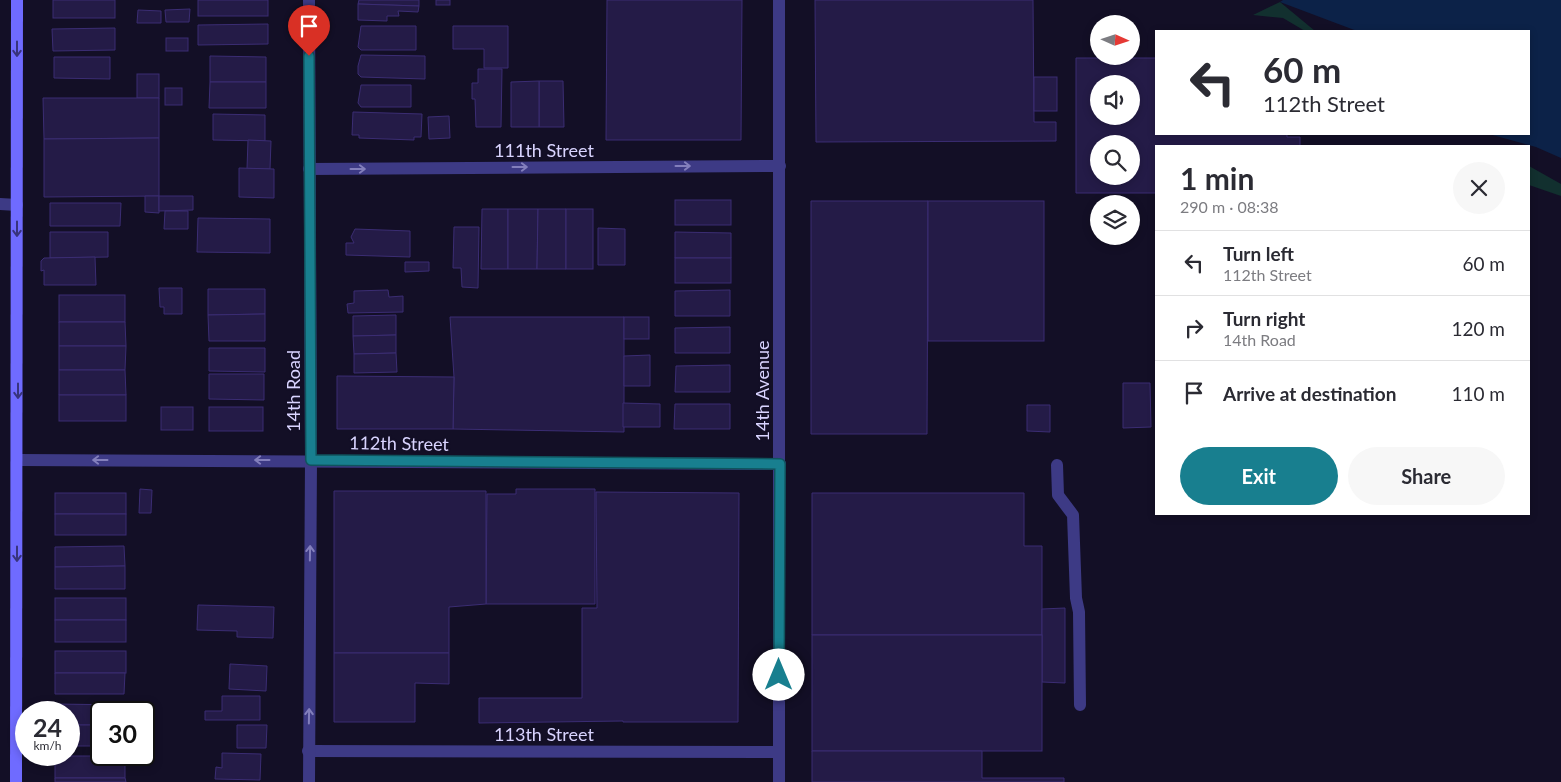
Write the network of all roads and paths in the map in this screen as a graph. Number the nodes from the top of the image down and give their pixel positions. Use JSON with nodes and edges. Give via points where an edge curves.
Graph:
{"nodes":[{"id":1,"x":18,"y":0,"type":"edge"},
{"id":2,"x":309,"y":0,"type":"edge"},
{"id":3,"x":780,"y":0,"type":"edge"},
{"id":4,"x":780,"y":166,"type":"junction"},
{"id":5,"x":309,"y":169,"type":"junction"},
{"id":6,"x":0,"y":204,"type":"edge"},
{"id":7,"x":18,"y":205,"type":"junction"},
{"id":8,"x":18,"y":460,"type":"junction"},
{"id":9,"x":311,"y":460,"type":"junction"},
{"id":10,"x":780,"y":464,"type":"junction"},
{"id":11,"x":1057,"y":465,"type":"dead end"},
{"id":12,"x":1080,"y":705,"type":"dead end"},
{"id":13,"x":308,"y":751,"type":"junction"},
{"id":14,"x":779,"y":752,"type":"junction"},
{"id":15,"x":16,"y":782,"type":"edge"},
{"id":16,"x":309,"y":782,"type":"edge"},
{"id":17,"x":779,"y":782,"type":"edge"}],
"edges":[{"from":1,"to":7,"type":"street","one_way":true},
{"from":2,"to":5,"type":"street","name":"14th Road"},
{"from":3,"to":4,"type":"street","name":"14th Avenue"},
{"from":5,"to":4,"type":"street","name":"111th Street","one_way":true},
{"from":4,"to":10,"type":"street","name":"14th Avenue"},
{"from":5,"to":9,"type":"street","name":"14th Road"},
{"from":6,"to":7,"type":"street"},
{"from":7,"to":8,"type":"street","one_way":true},
{"from":9,"to":8,"type":"street","name":"112th Street","one_way":true},
{"from":8,"to":15,"type":"street","one_way":true},
{"from":9,"to":10,"type":"street","name":"112th Street"},
{"from":13,"to":9,"type":"street","name":"14th Road","one_way":true},
{"from":10,"to":14,"type":"street","name":"14th Avenue"},
{"from":11,"to":12,"type":"street","via":[[1058,495],[1073,515]]},
{"from":13,"to":14,"type":"street","name":"113th Street"},
{"from":13,"to":16,"type":"street","name":"14th Road"},
{"from":14,"to":17,"type":"street","name":"14th Avenue"}]}
